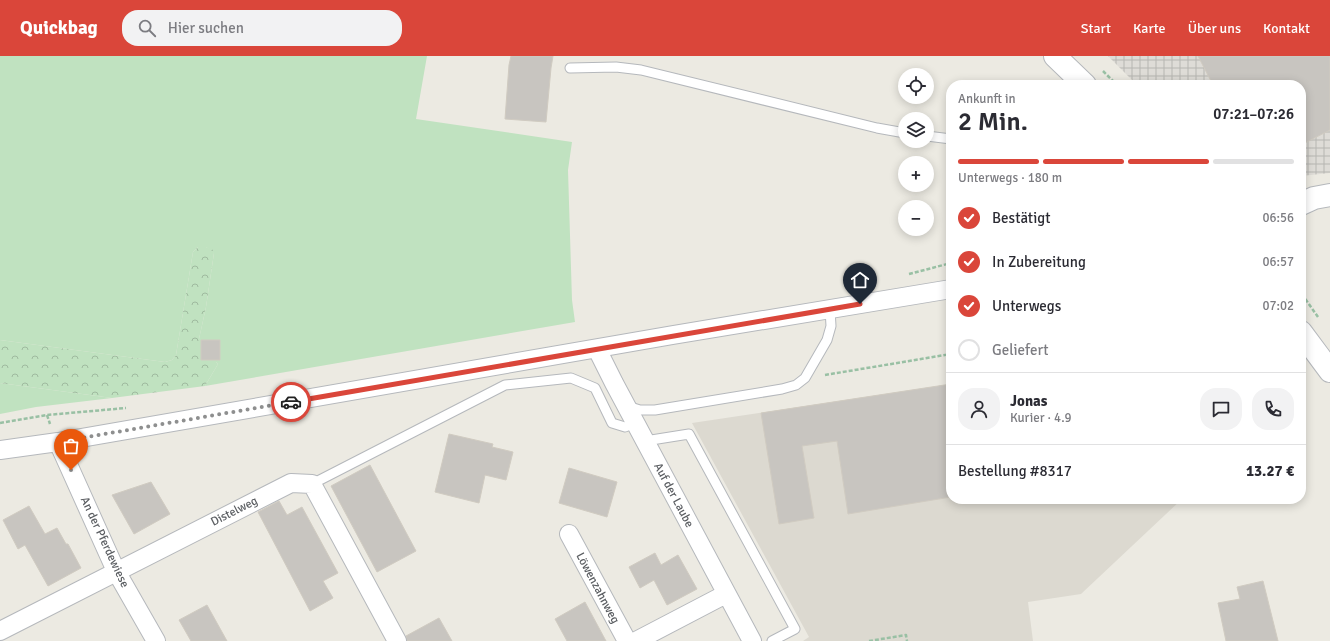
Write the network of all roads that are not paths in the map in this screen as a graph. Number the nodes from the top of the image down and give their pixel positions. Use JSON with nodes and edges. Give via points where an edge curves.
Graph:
{"nodes":[{"id":1,"x":1055,"y":56,"type":"edge"},
{"id":2,"x":570,"y":68,"type":"dead end"},
{"id":3,"x":1080,"y":80,"type":"edge"},
{"id":4,"x":898,"y":132,"type":"edge"},
{"id":5,"x":934,"y":137,"type":"edge"},
{"id":6,"x":946,"y":138,"type":"edge"},
{"id":7,"x":1330,"y":195,"type":"edge"},
{"id":8,"x":1306,"y":202,"type":"edge"},
{"id":9,"x":946,"y":290,"type":"edge"},
{"id":10,"x":830,"y":309,"type":"junction"},
{"id":11,"x":1306,"y":339,"type":"edge"},
{"id":12,"x":597,"y":349,"type":"junction"},
{"id":13,"x":1330,"y":371,"type":"edge"},
{"id":14,"x":627,"y":406,"type":"junction"},
{"id":15,"x":635,"y":423,"type":"junction"},
{"id":16,"x":645,"y":441,"type":"junction"},
{"id":17,"x":58,"y":442,"type":"junction"},
{"id":18,"x":0,"y":450,"type":"edge"},
{"id":19,"x":312,"y":484,"type":"junction"},
{"id":20,"x":569,"y":534,"type":"dead end"},
{"id":21,"x":116,"y":571,"type":"junction"},
{"id":22,"x":726,"y":594,"type":"junction"},
{"id":23,"x":0,"y":630,"type":"edge"},
{"id":24,"x":156,"y":641,"type":"edge"},
{"id":25,"x":397,"y":641,"type":"edge"},
{"id":26,"x":627,"y":641,"type":"edge"},
{"id":27,"x":636,"y":641,"type":"edge"},
{"id":28,"x":752,"y":641,"type":"edge"},
{"id":29,"x":772,"y":641,"type":"edge"}],
"edges":[{"from":1,"to":3,"type":"street"},
{"from":2,"to":4,"type":"lane","via":[[616,67],[641,70]]},
{"from":5,"to":6,"type":"lane"},
{"from":7,"to":8,"type":"street"},
{"from":9,"to":10,"type":"street"},
{"from":10,"to":12,"type":"street"},
{"from":10,"to":14,"type":"lane","via":[[831,326],[827,340],[805,378],[796,385],[655,410],[640,410]]},
{"from":11,"to":13,"type":"street"},
{"from":12,"to":14,"type":"street","name":"Auf der Laube"},
{"from":12,"to":17,"type":"street"},
{"from":14,"to":15,"type":"street","name":"Auf der Laube"},
{"from":15,"to":16,"type":"street","name":"Auf der Laube"},
{"from":15,"to":19,"type":"lane","via":[[625,427],[612,423],[595,388],[571,378],[505,385]]},
{"from":16,"to":22,"type":"street","name":"Auf der Laube"},
{"from":16,"to":29,"type":"lane","via":[[689,434],[795,629]]},
{"from":17,"to":18,"type":"street"},
{"from":17,"to":21,"type":"street","name":"An der Pferdewiese"},
{"from":19,"to":21,"type":"street","name":"Distelweg","via":[[291,483]]},
{"from":19,"to":25,"type":"street"},
{"from":20,"to":26,"type":"street","name":"Löwenzahnweg"},
{"from":21,"to":23,"type":"street","name":"Distelweg"},
{"from":21,"to":24,"type":"street","name":"An der Pferdewiese"},
{"from":22,"to":27,"type":"street"},
{"from":22,"to":28,"type":"street","name":"Auf der Laube"}]}
